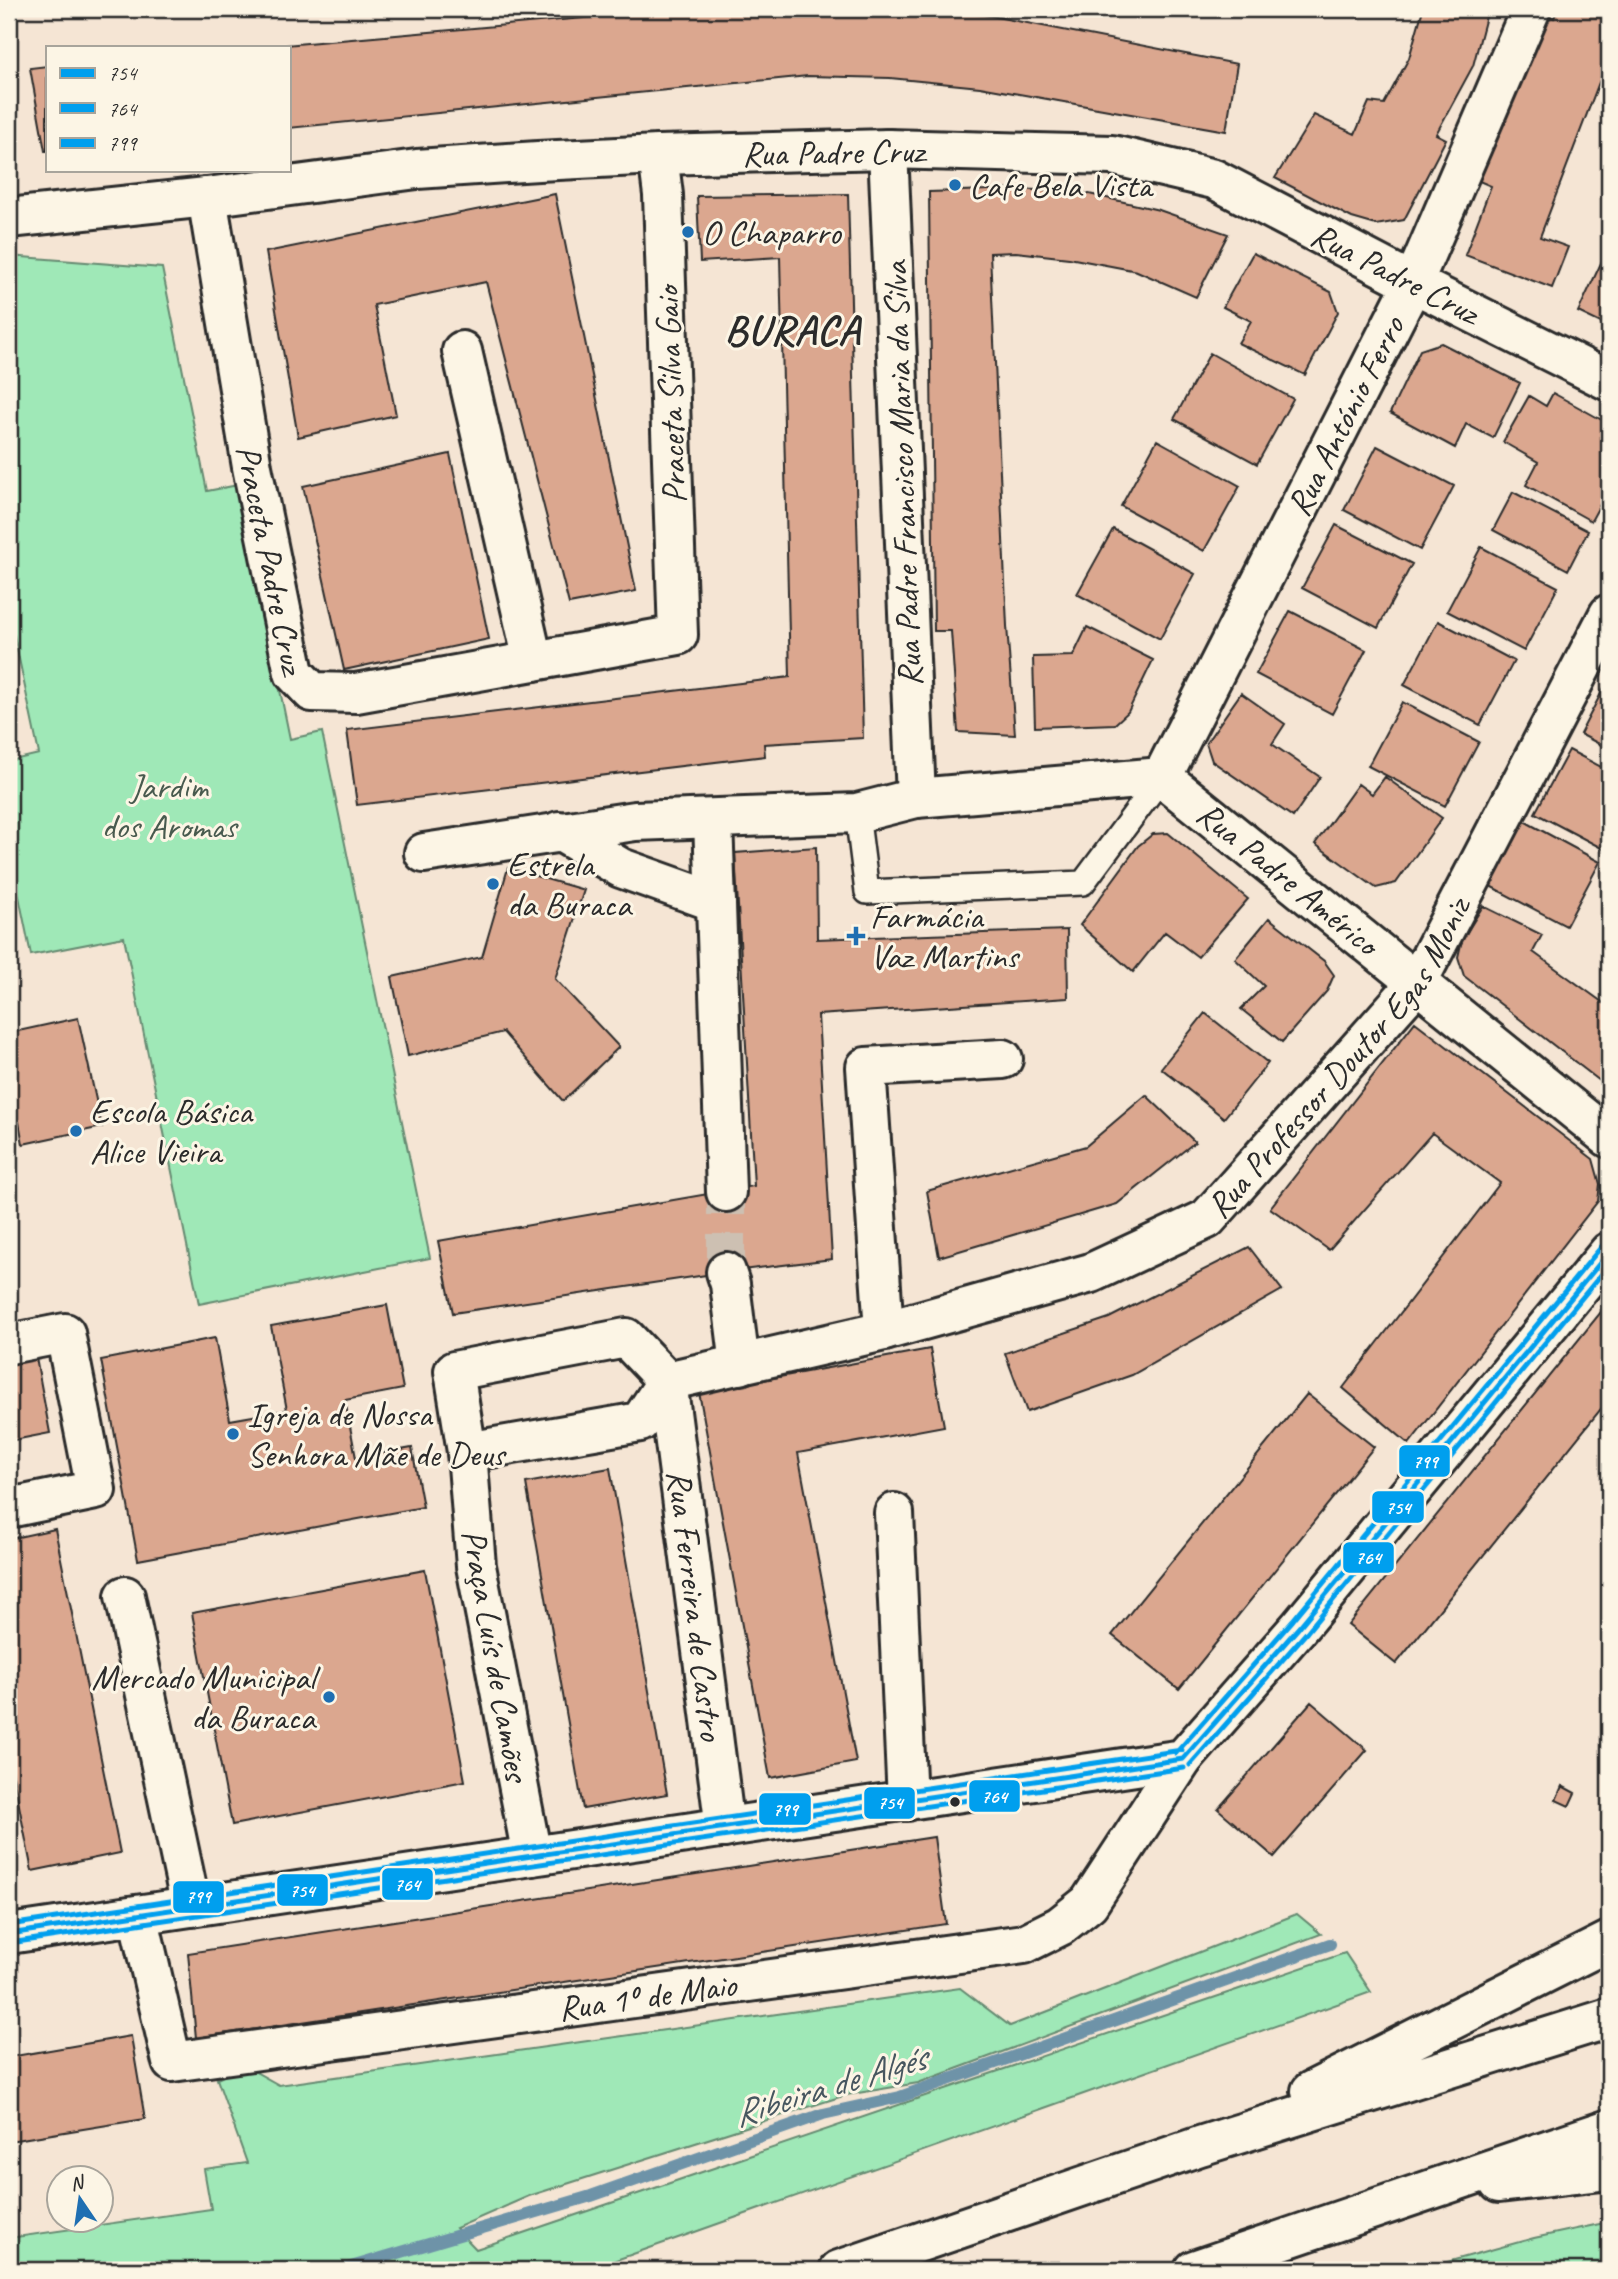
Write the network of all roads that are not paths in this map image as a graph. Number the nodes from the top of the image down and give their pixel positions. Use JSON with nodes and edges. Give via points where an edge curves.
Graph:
{"nodes":[{"id":1,"x":1531,"y":9,"type":"edge"},
{"id":2,"x":888,"y":149,"type":"junction"},
{"id":3,"x":658,"y":155,"type":"junction"},
{"id":4,"x":207,"y":197,"type":"junction"},
{"id":5,"x":9,"y":218,"type":"edge"},
{"id":6,"x":1413,"y":283,"type":"junction"},
{"id":7,"x":462,"y":351,"type":"dead end"},
{"id":8,"x":1609,"y":381,"type":"edge"},
{"id":9,"x":1609,"y":614,"type":"edge"},
{"id":10,"x":678,"y":635,"type":"joint"},
{"id":11,"x":533,"y":661,"type":"junction"},
{"id":12,"x":1162,"y":778,"type":"junction"},
{"id":13,"x":916,"y":798,"type":"junction"},
{"id":14,"x":857,"y":813,"type":"junction"},
{"id":15,"x":713,"y":820,"type":"junction"},
{"id":16,"x":559,"y":831,"type":"junction"},
{"id":17,"x":424,"y":852,"type":"dead end"},
{"id":18,"x":716,"y":902,"type":"junction"},
{"id":19,"x":1417,"y":983,"type":"junction"},
{"id":20,"x":1003,"y":1059,"type":"dead end"},
{"id":21,"x":1609,"y":1138,"type":"edge"},
{"id":22,"x":726,"y":1192,"type":"tunnel mouth"},
{"id":23,"x":1609,"y":1252,"type":"edge"},
{"id":24,"x":726,"y":1272,"type":"tunnel mouth"},
{"id":25,"x":884,"y":1331,"type":"junction"},
{"id":26,"x":9,"y":1343,"type":"edge"},
{"id":27,"x":740,"y":1365,"type":"junction"},
{"id":28,"x":667,"y":1381,"type":"junction"},
{"id":29,"x":467,"y":1452,"type":"junction"},
{"id":30,"x":9,"y":1508,"type":"edge"},
{"id":31,"x":894,"y":1513,"type":"dead end"},
{"id":32,"x":125,"y":1596,"type":"dead end"},
{"id":33,"x":1184,"y":1759,"type":"junction"},
{"id":34,"x":907,"y":1801,"type":"junction"},
{"id":35,"x":725,"y":1828,"type":"junction"},
{"id":36,"x":532,"y":1856,"type":"junction"},
{"id":37,"x":191,"y":1907,"type":"junction"},
{"id":38,"x":138,"y":1915,"type":"junction"},
{"id":39,"x":9,"y":1934,"type":"edge"},
{"id":40,"x":1609,"y":1941,"type":"edge"},
{"id":41,"x":1609,"y":2018,"type":"edge"},
{"id":42,"x":1609,"y":2129,"type":"edge"},
{"id":43,"x":1200,"y":2146,"type":"junction"},
{"id":44,"x":1609,"y":2170,"type":"edge"},
{"id":45,"x":1427,"y":2192,"type":"junction"},
{"id":46,"x":839,"y":2270,"type":"edge"},
{"id":47,"x":1194,"y":2270,"type":"edge"}],
"edges":[{"from":1,"to":6,"type":"main road","name":"Rua António Ferro"},
{"from":2,"to":3,"type":"main road","name":"Rua Padre Cruz"},
{"from":2,"to":6,"type":"main road","name":"Rua Padre Cruz","via":[[1112,155],[1214,179]]},
{"from":2,"to":13,"type":"main road","name":"Rua Padre Francisco Maria da Silva"},
{"from":3,"to":4,"type":"main road","name":"Rua Padre Cruz","via":[[416,169]]},
{"from":3,"to":10,"type":"main road","name":"Praceta Silva Gaio"},
{"from":4,"to":5,"type":"main road","name":"Rua Padre Cruz"},
{"from":4,"to":11,"type":"main road","name":"Praceta Padre Cruz","via":[[252,467],[294,673],[312,692],[356,693]]},
{"from":6,"to":8,"type":"main road","name":"Rua Padre Cruz"},
{"from":6,"to":12,"type":"main road","name":"Rua António Ferro"},
{"from":7,"to":11,"type":"main road"},
{"from":9,"to":19,"type":"main road","name":"Rua Professor Doutor Egas Moniz"},
{"from":10,"to":11,"type":"main road","name":"Praceta Padre Cruz"},
{"from":12,"to":13,"type":"main road"},
{"from":12,"to":14,"type":"lane","via":[[1083,883],[867,892]]},
{"from":12,"to":19,"type":"main road","name":"Rua Padre Américo"},
{"from":13,"to":14,"type":"main road"},
{"from":14,"to":15,"type":"main road"},
{"from":15,"to":16,"type":"main road","via":[[635,821]]},
{"from":15,"to":18,"type":"main road"},
{"from":16,"to":17,"type":"main road"},
{"from":16,"to":18,"type":"main road","via":[[621,868]]},
{"from":18,"to":22,"type":"main road"},
{"from":19,"to":21,"type":"main road","name":"Rua Padre Américo"},
{"from":19,"to":25,"type":"main road","name":"Rua Professor Doutor Egas Moniz","via":[[1207,1219],[1091,1273]]},
{"from":20,"to":25,"type":"main road","via":[[866,1067]]},
{"from":23,"to":33,"type":"main road","via":[[1309,1616]]},
{"from":24,"to":27,"type":"main road"},
{"from":25,"to":27,"type":"main road","name":"Rua Professor Doutor Egas Moniz"},
{"from":26,"to":30,"type":"main road","via":[[65,1333],[96,1490]]},
{"from":27,"to":28,"type":"main road","name":"Rua Professor Doutor Egas Moniz"},
{"from":28,"to":29,"type":"main road","via":[[640,1422]]},
{"from":28,"to":29,"type":"main road","via":[[626,1338],[454,1371]]},
{"from":28,"to":35,"type":"main road","name":"Rua Ferreira de Castro"},
{"from":29,"to":36,"type":"main road","name":"Praça Luís de Camões","via":[[476,1566]]},
{"from":31,"to":34,"type":"main road"},
{"from":32,"to":37,"type":"main road"},
{"from":33,"to":34,"type":"main road"},
{"from":33,"to":38,"type":"main road","name":"Rua 1º de Maio","via":[[1089,1903],[1060,1926],[1024,1944],[172,2062]]},
{"from":34,"to":35,"type":"main road"},
{"from":35,"to":36,"type":"main road"},
{"from":36,"to":37,"type":"main road"},
{"from":37,"to":38,"type":"main road"},
{"from":38,"to":39,"type":"main road"},
{"from":40,"to":43,"type":"main road"},
{"from":41,"to":43,"type":"main road"},
{"from":42,"to":45,"type":"main road"},
{"from":43,"to":46,"type":"main road"},
{"from":44,"to":45,"type":"main road"},
{"from":45,"to":47,"type":"main road"}]}
